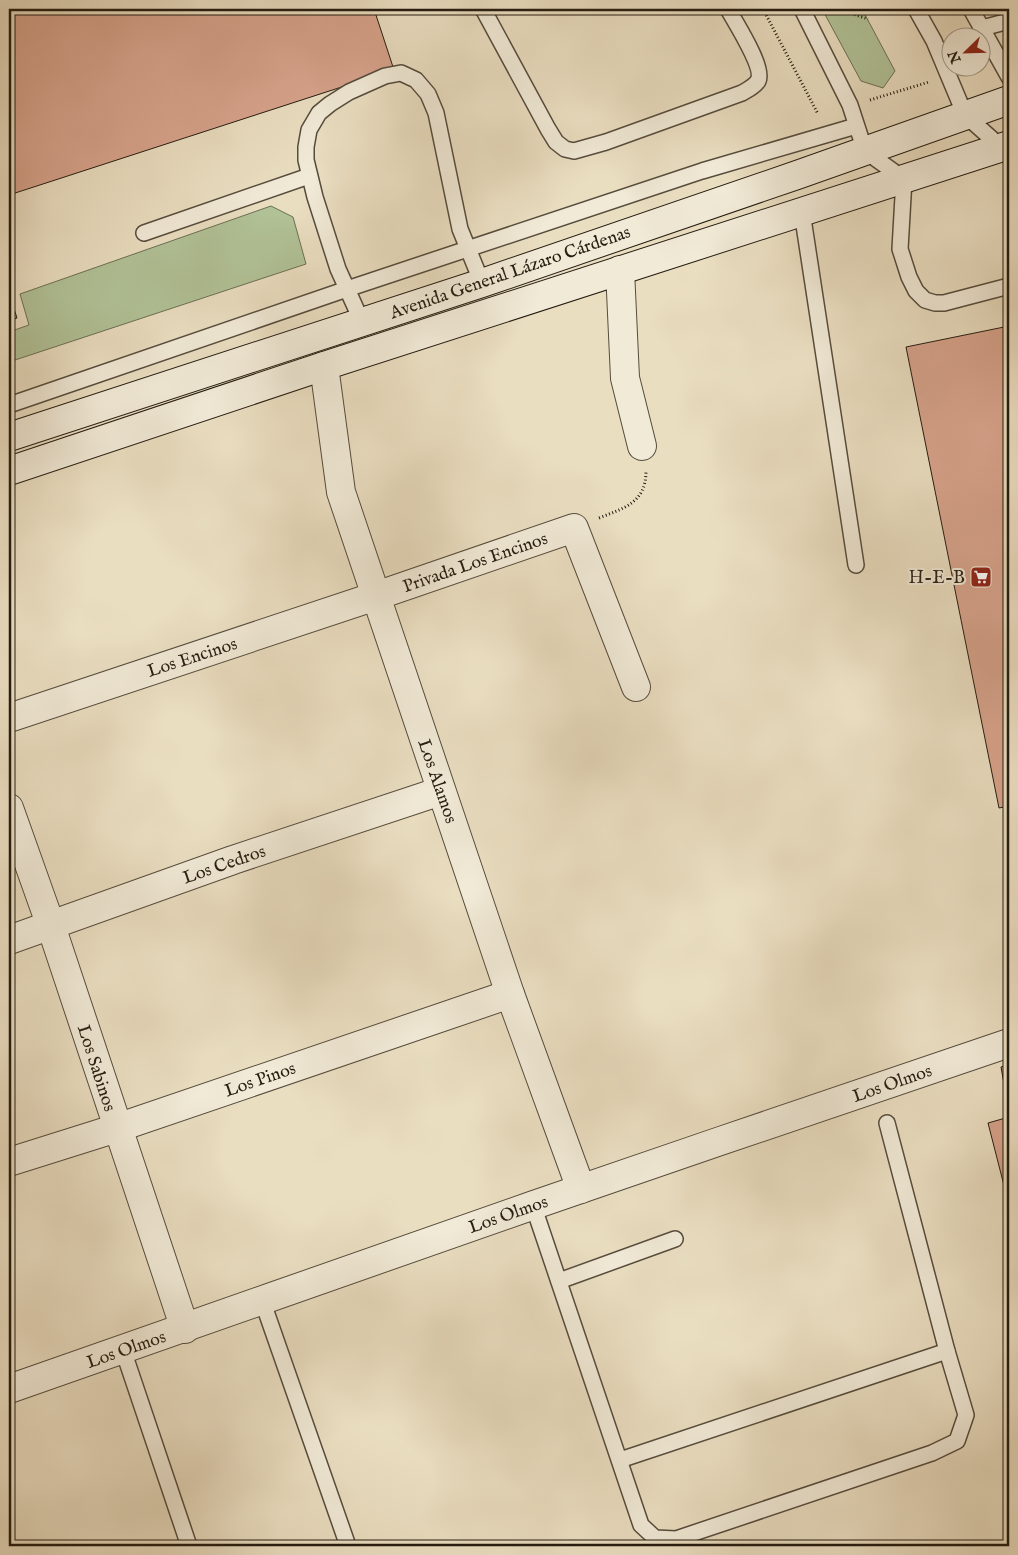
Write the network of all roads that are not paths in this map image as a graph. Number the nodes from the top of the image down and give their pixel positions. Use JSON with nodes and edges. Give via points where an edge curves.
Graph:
{"nodes":[{"id":1,"x":483,"y":9,"type":"edge"},
{"id":2,"x":728,"y":9,"type":"edge"},
{"id":3,"x":802,"y":9,"type":"edge"},
{"id":4,"x":916,"y":9,"type":"edge"},
{"id":5,"x":971,"y":9,"type":"edge"},
{"id":6,"x":1009,"y":21,"type":"edge"},
{"id":7,"x":982,"y":28,"type":"joint"},
{"id":8,"x":990,"y":43,"type":"edge"},
{"id":9,"x":1009,"y":77,"type":"edge"},
{"id":10,"x":1009,"y":100,"type":"edge"},
{"id":11,"x":965,"y":115,"type":"junction"},
{"id":12,"x":856,"y":126,"type":"junction"},
{"id":13,"x":1005,"y":146,"type":"edge"},
{"id":14,"x":864,"y":151,"type":"junction"},
{"id":15,"x":797,"y":175,"type":"junction"},
{"id":16,"x":309,"y":176,"type":"junction"},
{"id":17,"x":904,"y":179,"type":"junction"},
{"id":18,"x":802,"y":212,"type":"junction"},
{"id":19,"x":144,"y":233,"type":"dead end"},
{"id":20,"x":702,"y":243,"type":"junction"},
{"id":21,"x":468,"y":249,"type":"junction"},
{"id":22,"x":620,"y":270,"type":"junction"},
{"id":23,"x":482,"y":283,"type":"junction"},
{"id":24,"x":1009,"y":286,"type":"edge"},
{"id":25,"x":347,"y":289,"type":"junction"},
{"id":26,"x":362,"y":322,"type":"junction"},
{"id":27,"x":324,"y":366,"type":"junction"},
{"id":28,"x":9,"y":405,"type":"edge"},
{"id":29,"x":9,"y":437,"type":"edge"},
{"id":30,"x":642,"y":446,"type":"road end"},
{"id":31,"x":9,"y":471,"type":"edge"},
{"id":32,"x":856,"y":565,"type":"dead end"},
{"id":33,"x":376,"y":596,"type":"junction"},
{"id":34,"x":636,"y":687,"type":"dead end"},
{"id":35,"x":9,"y":718,"type":"edge"},
{"id":36,"x":441,"y":791,"type":"junction"},
{"id":37,"x":9,"y":808,"type":"edge"},
{"id":38,"x":51,"y":926,"type":"junction"},
{"id":39,"x":9,"y":940,"type":"edge"},
{"id":40,"x":510,"y":994,"type":"junction"},
{"id":41,"x":1009,"y":1043,"type":"edge"},
{"id":42,"x":887,"y":1123,"type":"dead end"},
{"id":43,"x":117,"y":1128,"type":"junction"},
{"id":44,"x":9,"y":1162,"type":"edge"},
{"id":45,"x":581,"y":1189,"type":"junction"},
{"id":46,"x":533,"y":1205,"type":"junction"},
{"id":47,"x":675,"y":1239,"type":"dead end"},
{"id":48,"x":559,"y":1281,"type":"junction"},
{"id":49,"x":262,"y":1300,"type":"junction"},
{"id":50,"x":185,"y":1329,"type":"junction"},
{"id":51,"x":123,"y":1350,"type":"junction"},
{"id":52,"x":947,"y":1350,"type":"junction"},
{"id":53,"x":9,"y":1389,"type":"edge"},
{"id":54,"x":620,"y":1460,"type":"junction"},
{"id":55,"x":189,"y":1546,"type":"edge"},
{"id":56,"x":348,"y":1546,"type":"edge"}],
"edges":[{"from":1,"to":2,"type":"lane","via":[[548,129],[560,145],[574,151],[753,87],[759,80],[755,59]]},
{"from":3,"to":12,"type":"lane","via":[[850,106]]},
{"from":4,"to":11,"type":"lane","via":[[934,41]]},
{"from":5,"to":7,"type":"lane"},
{"from":6,"to":7,"type":"lane"},
{"from":8,"to":9,"type":"lane"},
{"from":10,"to":11,"type":"street","name":"Avenida General Lázaro Cárdenas"},
{"from":11,"to":13,"type":"lane"},
{"from":11,"to":14,"type":"street","name":"Avenida General Lázaro Cárdenas"},
{"from":12,"to":14,"type":"lane"},
{"from":12,"to":21,"type":"lane","via":[[702,171]]},
{"from":13,"to":17,"type":"street","name":"Avenida General Lázaro Cárdenas"},
{"from":14,"to":15,"type":"street","name":"Avenida General Lázaro Cárdenas"},
{"from":14,"to":17,"type":"lane"},
{"from":15,"to":20,"type":"street","via":[[695,232],[686,238],[682,249]]},
{"from":15,"to":23,"type":"street","name":"Avenida General Lázaro Cárdenas"},
{"from":16,"to":19,"type":"lane"},
{"from":16,"to":21,"type":"lane","via":[[306,160],[309,130],[319,113],[349,92],[401,73],[416,80],[428,94],[436,113],[460,229]]},
{"from":16,"to":25,"type":"lane"},
{"from":17,"to":18,"type":"street","name":"Avenida General Lázaro Cárdenas"},
{"from":17,"to":24,"type":"lane","via":[[900,249],[916,292],[925,300],[944,303]]},
{"from":18,"to":20,"type":"street","name":"Avenida General Lázaro Cárdenas"},
{"from":18,"to":32,"type":"lane"},
{"from":20,"to":22,"type":"street","name":"Avenida General Lázaro Cárdenas"},
{"from":21,"to":23,"type":"lane"},
{"from":21,"to":25,"type":"lane"},
{"from":22,"to":27,"type":"street","name":"Avenida General Lázaro Cárdenas"},
{"from":22,"to":30,"type":"street","via":[[625,378]]},
{"from":23,"to":26,"type":"street","name":"Avenida General Lázaro Cárdenas"},
{"from":25,"to":26,"type":"lane"},
{"from":25,"to":28,"type":"lane"},
{"from":26,"to":29,"type":"street","name":"Avenida General Lázaro Cárdenas"},
{"from":27,"to":31,"type":"street","name":"Avenida General Lázaro Cárdenas"},
{"from":27,"to":33,"type":"street","name":"Los Alamos","via":[[341,492]]},
{"from":33,"to":34,"type":"street","name":"Privada Los Encinos","via":[[574,528]]},
{"from":33,"to":35,"type":"street","name":"Los Encinos"},
{"from":33,"to":36,"type":"street","name":"Los Alamos"},
{"from":36,"to":38,"type":"street","name":"Los Cedros","via":[[233,860]]},
{"from":36,"to":40,"type":"street","name":"Los Alamos"},
{"from":37,"to":38,"type":"street","name":"Los Sabinos"},
{"from":38,"to":39,"type":"street","name":"Los Cedros"},
{"from":38,"to":43,"type":"street","name":"Los Sabinos"},
{"from":40,"to":43,"type":"street","name":"Los Pinos"},
{"from":40,"to":45,"type":"street","name":"Los Alamos"},
{"from":41,"to":45,"type":"street","name":"Los Olmos"},
{"from":42,"to":52,"type":"lane"},
{"from":43,"to":44,"type":"street","name":"Los Pinos"},
{"from":43,"to":50,"type":"street","name":"Los Sabinos"},
{"from":45,"to":46,"type":"street","name":"Los Olmos"},
{"from":46,"to":48,"type":"lane"},
{"from":46,"to":49,"type":"street","name":"Los Olmos"},
{"from":47,"to":48,"type":"lane"},
{"from":48,"to":54,"type":"lane"},
{"from":49,"to":50,"type":"street","name":"Los Olmos"},
{"from":49,"to":56,"type":"lane"},
{"from":50,"to":51,"type":"street","name":"Los Olmos"},
{"from":51,"to":53,"type":"street","name":"Los Olmos"},
{"from":51,"to":55,"type":"lane"},
{"from":52,"to":54,"type":"lane"},
{"from":52,"to":54,"type":"lane","via":[[966,1415],[957,1441],[932,1453],[676,1539],[655,1538],[641,1525]]}]}
